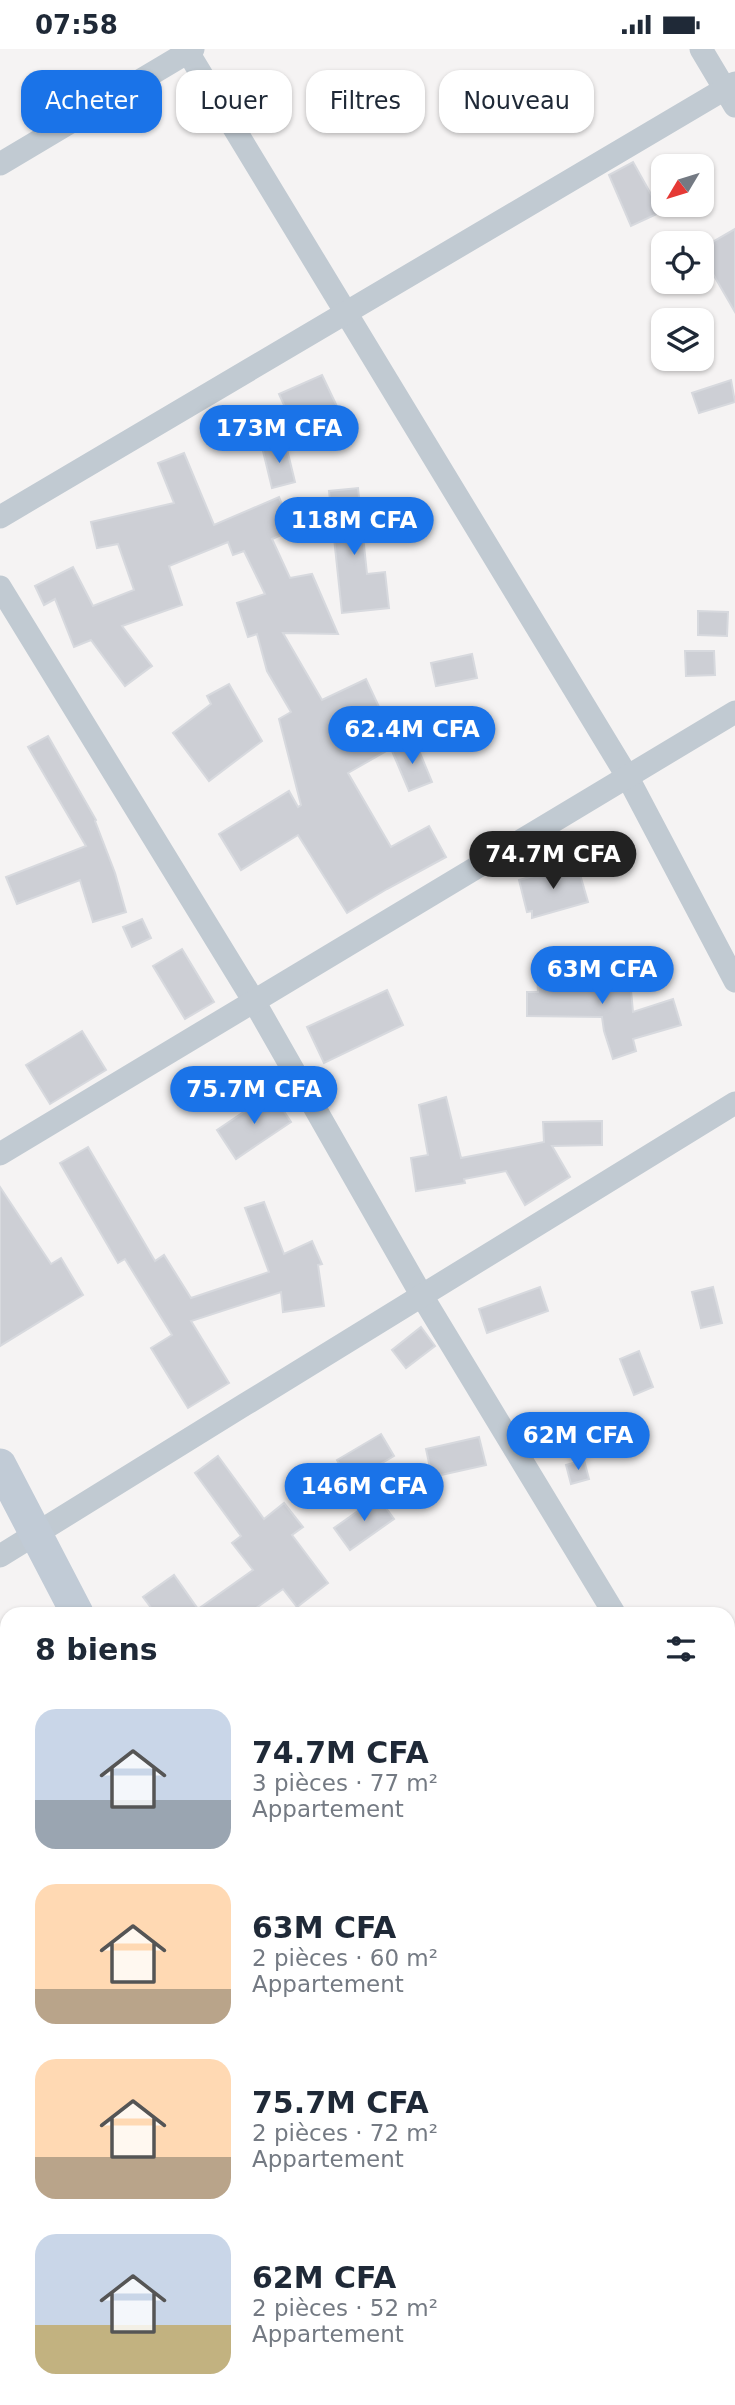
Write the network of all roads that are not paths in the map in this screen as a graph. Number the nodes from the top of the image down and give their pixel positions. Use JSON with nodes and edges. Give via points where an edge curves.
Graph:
{"nodes":[{"id":1,"x":701,"y":49,"type":"edge"},
{"id":2,"x":189,"y":50,"type":"edge"},
{"id":3,"x":732,"y":93,"type":"edge"},
{"id":4,"x":0,"y":164,"type":"edge"},
{"id":5,"x":346,"y":311,"type":"junction"},
{"id":6,"x":0,"y":517,"type":"edge"},
{"id":7,"x":0,"y":587,"type":"edge"},
{"id":8,"x":735,"y":712,"type":"edge"},
{"id":9,"x":627,"y":776,"type":"junction"},
{"id":10,"x":735,"y":981,"type":"edge"},
{"id":11,"x":255,"y":1003,"type":"junction"},
{"id":12,"x":735,"y":1103,"type":"edge"},
{"id":13,"x":0,"y":1154,"type":"edge"},
{"id":14,"x":422,"y":1296,"type":"junction"},
{"id":15,"x":0,"y":1465,"type":"edge"},
{"id":16,"x":37,"y":1533,"type":"junction"},
{"id":17,"x":0,"y":1556,"type":"edge"},
{"id":18,"x":74,"y":1607,"type":"edge"},
{"id":19,"x":610,"y":1607,"type":"edge"}],
"edges":[{"from":1,"to":3,"type":"street"},
{"from":2,"to":4,"type":"street"},
{"from":2,"to":5,"type":"street"},
{"from":3,"to":5,"type":"street"},
{"from":5,"to":6,"type":"street"},
{"from":5,"to":9,"type":"street"},
{"from":7,"to":11,"type":"street"},
{"from":8,"to":9,"type":"street"},
{"from":9,"to":10,"type":"street"},
{"from":9,"to":11,"type":"street"},
{"from":11,"to":13,"type":"street"},
{"from":11,"to":14,"type":"street"},
{"from":12,"to":14,"type":"street"},
{"from":14,"to":16,"type":"street"},
{"from":14,"to":19,"type":"street"},
{"from":15,"to":16,"type":"street"},
{"from":16,"to":17,"type":"street"},
{"from":16,"to":18,"type":"street"}]}
